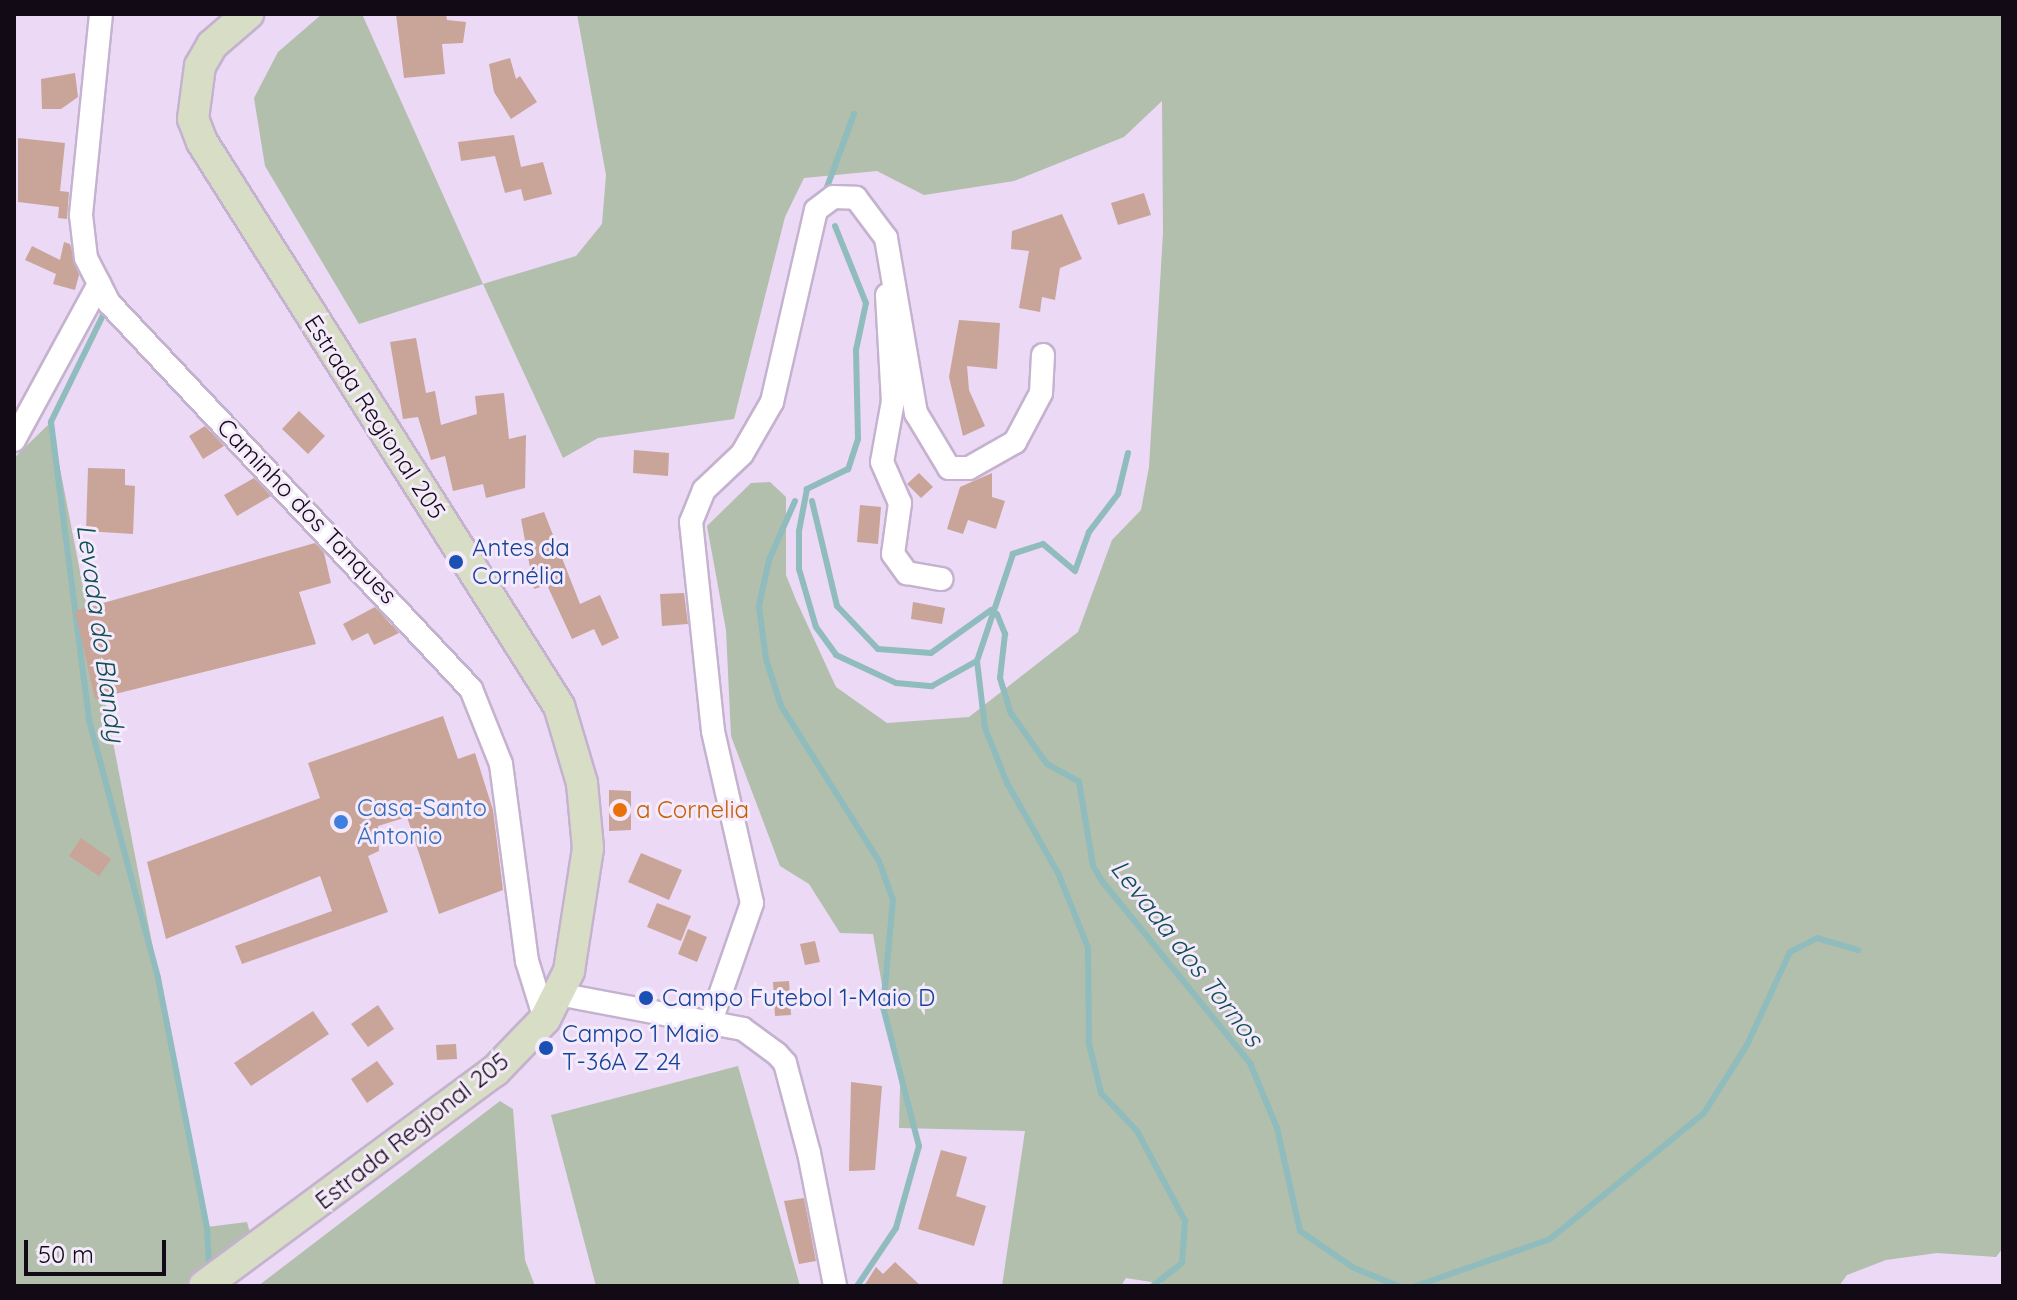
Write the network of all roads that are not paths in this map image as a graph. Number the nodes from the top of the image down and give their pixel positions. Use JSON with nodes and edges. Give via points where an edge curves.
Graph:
{"nodes":[{"id":1,"x":101,"y":14,"type":"edge"},
{"id":2,"x":248,"y":14,"type":"edge"},
{"id":3,"x":893,"y":274,"type":"junction"},
{"id":4,"x":99,"y":284,"type":"junction"},
{"id":5,"x":1043,"y":355,"type":"dead end"},
{"id":6,"x":14,"y":440,"type":"edge"},
{"id":7,"x":941,"y":579,"type":"dead end"},
{"id":8,"x":552,"y":1007,"type":"junction"},
{"id":9,"x":711,"y":1021,"type":"junction"},
{"id":10,"x":204,"y":1286,"type":"edge"},
{"id":11,"x":835,"y":1286,"type":"edge"}],
"edges":[{"from":1,"to":4,"type":"street","name":"Caminho dos Tanques","via":[[81,215],[86,258]]},
{"from":2,"to":8,"type":"main road","name":"Estrada Regional 205","via":[[212,45],[200,66],[193,119],[202,142],[529,656],[559,706],[573,748],[588,848],[569,971]]},
{"from":3,"to":5,"type":"street","via":[[916,413],[949,468],[969,468],[1015,442],[1041,393]]},
{"from":3,"to":7,"type":"street","via":[[887,308],[893,401],[882,462],[900,503],[893,554],[907,573]]},
{"from":3,"to":9,"type":"street","via":[[886,238],[863,203],[840,195],[820,204],[806,240],[772,402],[742,454],[704,490],[691,522],[713,731],[751,895]]},
{"from":4,"to":6,"type":"street"},
{"from":4,"to":8,"type":"street","name":"Caminho dos Tanques","via":[[109,303],[471,689],[501,764],[527,961]]},
{"from":8,"to":9,"type":"street"},
{"from":8,"to":10,"type":"main road","name":"Estrada Regional 205","via":[[495,1071]]},
{"from":9,"to":11,"type":"street","via":[[743,1029],[785,1063],[827,1228]]}]}
